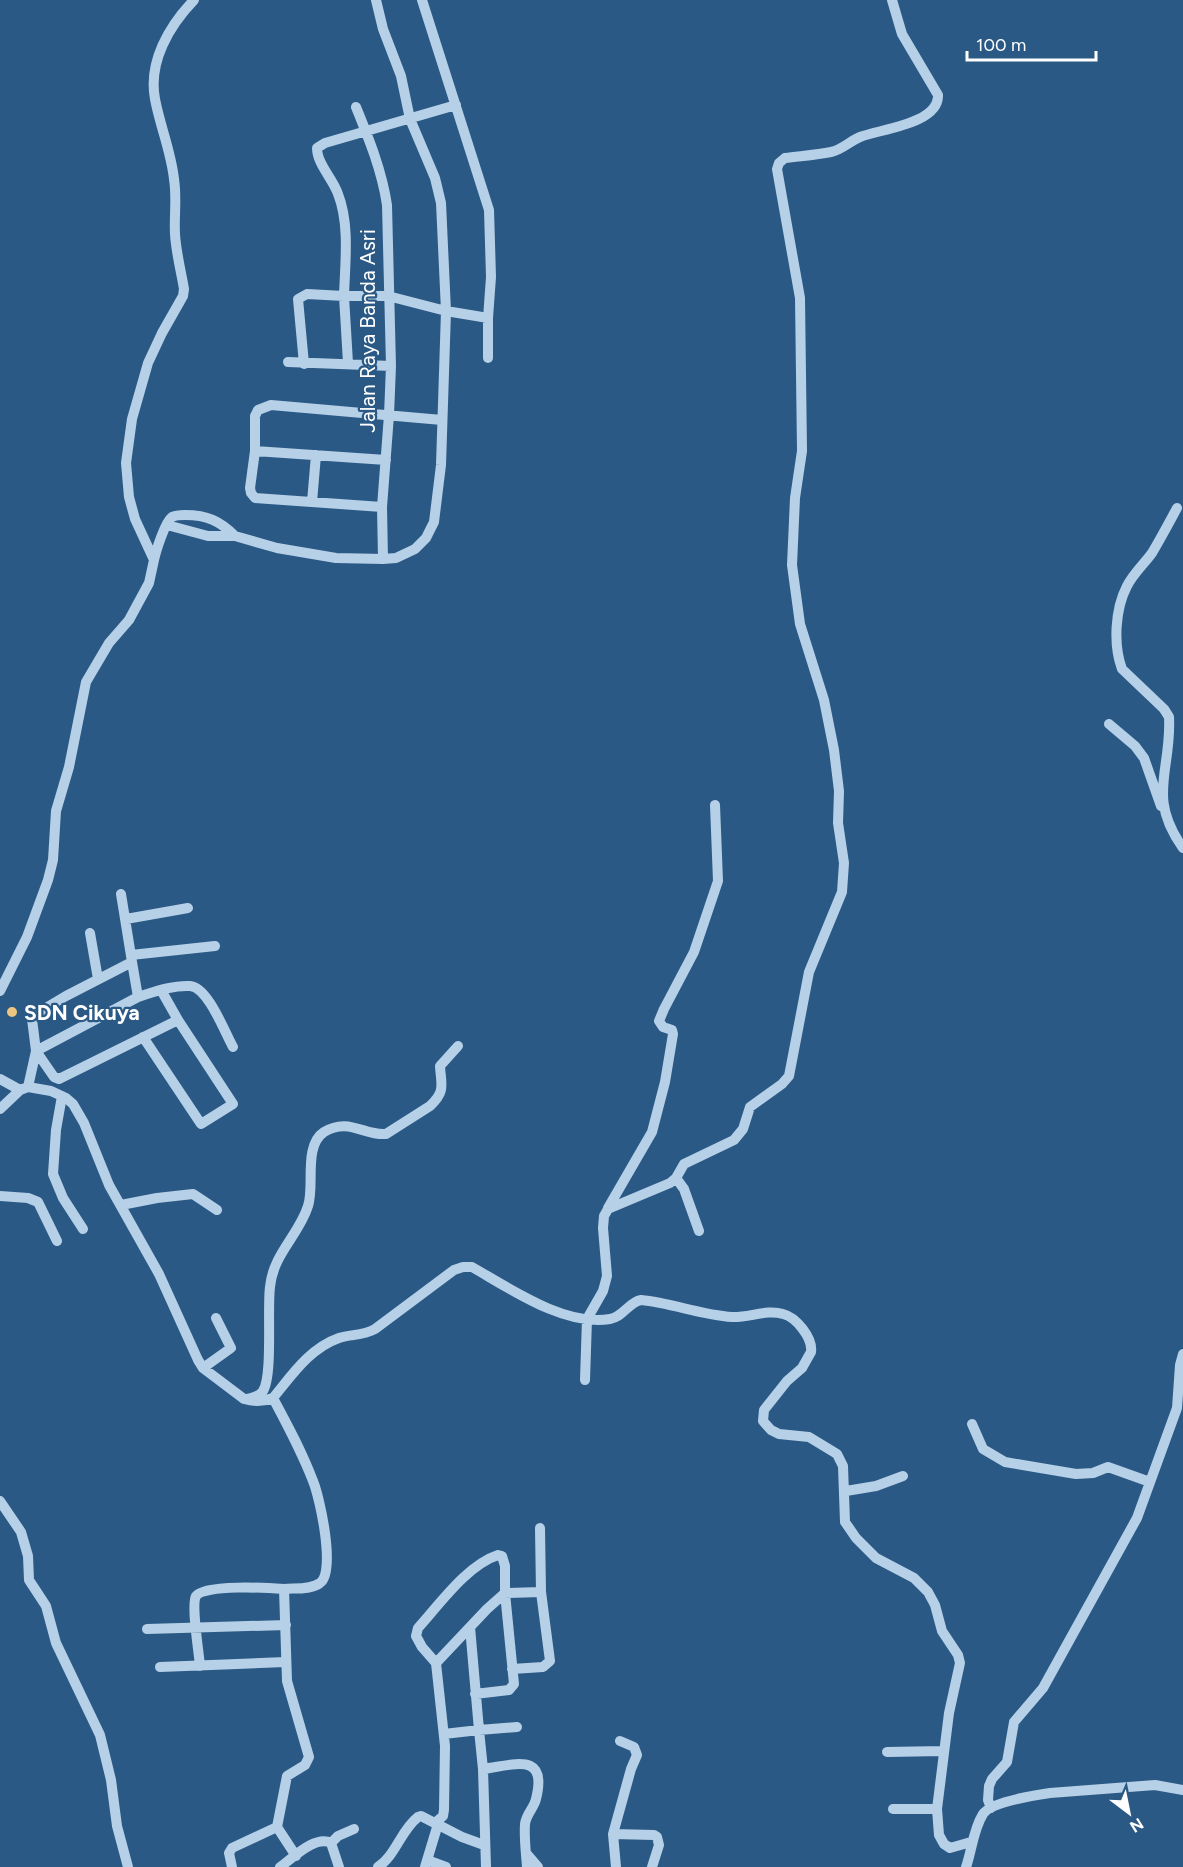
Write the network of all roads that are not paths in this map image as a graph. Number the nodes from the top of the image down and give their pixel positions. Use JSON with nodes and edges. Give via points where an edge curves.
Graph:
{"nodes":[{"id":1,"x":194,"y":0,"type":"edge"},
{"id":2,"x":376,"y":0,"type":"edge"},
{"id":3,"x":422,"y":0,"type":"edge"},
{"id":4,"x":892,"y":0,"type":"edge"},
{"id":5,"x":456,"y":105,"type":"junction"},
{"id":6,"x":356,"y":107,"type":"dead end"},
{"id":7,"x":411,"y":119,"type":"junction"},
{"id":8,"x":368,"y":132,"type":"junction"},
{"id":9,"x":344,"y":296,"type":"junction"},
{"id":10,"x":388,"y":296,"type":"junction"},
{"id":11,"x":446,"y":311,"type":"junction"},
{"id":12,"x":488,"y":318,"type":"junction"},
{"id":13,"x":488,"y":358,"type":"dead end"},
{"id":14,"x":288,"y":362,"type":"dead end"},
{"id":15,"x":348,"y":363,"type":"junction"},
{"id":16,"x":304,"y":364,"type":"junction"},
{"id":17,"x":391,"y":366,"type":"junction"},
{"id":18,"x":389,"y":415,"type":"junction"},
{"id":19,"x":442,"y":420,"type":"junction"},
{"id":20,"x":255,"y":451,"type":"junction"},
{"id":21,"x":316,"y":455,"type":"junction"},
{"id":22,"x":386,"y":460,"type":"junction"},
{"id":23,"x":312,"y":502,"type":"junction"},
{"id":24,"x":382,"y":507,"type":"junction"},
{"id":25,"x":1177,"y":508,"type":"dead end"},
{"id":26,"x":167,"y":525,"type":"junction"},
{"id":27,"x":235,"y":536,"type":"junction"},
{"id":28,"x":383,"y":559,"type":"junction"},
{"id":29,"x":154,"y":560,"type":"junction"},
{"id":30,"x":1109,"y":724,"type":"dead end"},
{"id":31,"x":715,"y":806,"type":"dead end"},
{"id":32,"x":1164,"y":815,"type":"junction"},
{"id":33,"x":1183,"y":848,"type":"edge"},
{"id":34,"x":121,"y":894,"type":"dead end"},
{"id":35,"x":188,"y":908,"type":"dead end"},
{"id":36,"x":126,"y":919,"type":"junction"},
{"id":37,"x":90,"y":933,"type":"dead end"},
{"id":38,"x":215,"y":946,"type":"dead end"},
{"id":39,"x":131,"y":958,"type":"junction"},
{"id":40,"x":98,"y":979,"type":"junction"},
{"id":41,"x":161,"y":990,"type":"junction"},
{"id":42,"x":0,"y":991,"type":"edge"},
{"id":43,"x":138,"y":997,"type":"junction"},
{"id":44,"x":178,"y":1020,"type":"junction"},
{"id":45,"x":143,"y":1037,"type":"junction"},
{"id":46,"x":458,"y":1046,"type":"dead end"},
{"id":47,"x":233,"y":1047,"type":"dead end"},
{"id":48,"x":36,"y":1051,"type":"junction"},
{"id":49,"x":0,"y":1079,"type":"edge"},
{"id":50,"x":24,"y":1089,"type":"junction"},
{"id":51,"x":62,"y":1096,"type":"junction"},
{"id":52,"x":0,"y":1109,"type":"edge"},
{"id":53,"x":676,"y":1178,"type":"junction"},
{"id":54,"x":0,"y":1196,"type":"edge"},
{"id":55,"x":121,"y":1205,"type":"junction"},
{"id":56,"x":608,"y":1209,"type":"junction"},
{"id":57,"x":217,"y":1210,"type":"dead end"},
{"id":58,"x":83,"y":1230,"type":"dead end"},
{"id":59,"x":699,"y":1231,"type":"dead end"},
{"id":60,"x":57,"y":1240,"type":"dead end"},
{"id":61,"x":216,"y":1318,"type":"dead end"},
{"id":62,"x":587,"y":1319,"type":"junction"},
{"id":63,"x":1183,"y":1354,"type":"edge"},
{"id":64,"x":203,"y":1368,"type":"junction"},
{"id":65,"x":585,"y":1380,"type":"dead end"},
{"id":66,"x":273,"y":1398,"type":"junction"},
{"id":67,"x":244,"y":1399,"type":"junction"},
{"id":68,"x":972,"y":1424,"type":"dead end"},
{"id":69,"x":903,"y":1476,"type":"dead end"},
{"id":70,"x":1150,"y":1482,"type":"junction"},
{"id":71,"x":846,"y":1491,"type":"junction"},
{"id":72,"x":0,"y":1502,"type":"edge"},
{"id":73,"x":540,"y":1528,"type":"dead end"},
{"id":74,"x":284,"y":1589,"type":"junction"},
{"id":75,"x":541,"y":1592,"type":"junction"},
{"id":76,"x":505,"y":1593,"type":"junction"},
{"id":77,"x":286,"y":1625,"type":"junction"},
{"id":78,"x":196,"y":1627,"type":"junction"},
{"id":79,"x":470,"y":1627,"type":"junction"},
{"id":80,"x":147,"y":1629,"type":"dead end"},
{"id":81,"x":285,"y":1662,"type":"junction"},
{"id":82,"x":436,"y":1663,"type":"junction"},
{"id":83,"x":200,"y":1666,"type":"junction"},
{"id":84,"x":160,"y":1667,"type":"dead end"},
{"id":85,"x":512,"y":1669,"type":"junction"},
{"id":86,"x":476,"y":1694,"type":"junction"},
{"id":87,"x":517,"y":1727,"type":"dead end"},
{"id":88,"x":479,"y":1730,"type":"junction"},
{"id":89,"x":444,"y":1734,"type":"junction"},
{"id":90,"x":620,"y":1741,"type":"dead end"},
{"id":91,"x":943,"y":1751,"type":"junction"},
{"id":92,"x":887,"y":1752,"type":"dead end"},
{"id":93,"x":483,"y":1769,"type":"junction"},
{"id":94,"x":1183,"y":1790,"type":"edge"},
{"id":95,"x":991,"y":1808,"type":"junction"},
{"id":96,"x":893,"y":1809,"type":"dead end"},
{"id":97,"x":937,"y":1809,"type":"junction"},
{"id":98,"x":437,"y":1823,"type":"junction"},
{"id":99,"x":277,"y":1827,"type":"junction"},
{"id":100,"x":354,"y":1828,"type":"dead end"},
{"id":101,"x":613,"y":1834,"type":"junction"},
{"id":102,"x":971,"y":1842,"type":"junction"},
{"id":103,"x":331,"y":1843,"type":"junction"},
{"id":104,"x":484,"y":1845,"type":"junction"},
{"id":105,"x":526,"y":1853,"type":"junction"},
{"id":106,"x":296,"y":1856,"type":"junction"},
{"id":107,"x":426,"y":1864,"type":"edge"},
{"id":108,"x":128,"y":1867,"type":"edge"},
{"id":109,"x":232,"y":1867,"type":"edge"},
{"id":110,"x":280,"y":1867,"type":"edge"},
{"id":111,"x":339,"y":1867,"type":"edge"},
{"id":112,"x":378,"y":1867,"type":"edge"},
{"id":113,"x":446,"y":1867,"type":"edge"},
{"id":114,"x":486,"y":1867,"type":"edge"},
{"id":115,"x":527,"y":1867,"type":"edge"},
{"id":116,"x":538,"y":1867,"type":"edge"},
{"id":117,"x":616,"y":1867,"type":"edge"},
{"id":118,"x":652,"y":1867,"type":"edge"},
{"id":119,"x":966,"y":1867,"type":"edge"}],
"edges":[{"from":1,"to":29,"type":"street","via":[[179,16],[162,46],[153,79],[154,98],[172,160],[175,233],[184,289],[148,363],[132,419],[126,463],[135,519]]},
{"from":2,"to":7,"type":"street"},
{"from":3,"to":5,"type":"street"},
{"from":4,"to":53,"type":"street","via":[[902,34],[938,95],[935,106],[908,125],[860,137],[834,152],[785,158],[777,169],[800,298],[802,451],[792,565],[800,624],[824,700],[834,750],[844,863],[842,888],[809,972],[789,1076],[750,1107],[743,1129],[734,1140],[684,1164]]},
{"from":5,"to":7,"type":"street"},
{"from":5,"to":12,"type":"street","via":[[489,210]]},
{"from":6,"to":8,"type":"street","name":"Jalan Raya Banda Asri"},
{"from":7,"to":8,"type":"street"},
{"from":7,"to":11,"type":"street","via":[[441,203]]},
{"from":8,"to":9,"type":"street","via":[[324,143],[316,152],[339,195],[344,220]]},
{"from":8,"to":10,"type":"street","name":"Jalan Raya Banda Asri","via":[[387,205]]},
{"from":9,"to":10,"type":"street"},
{"from":9,"to":15,"type":"street"},
{"from":9,"to":16,"type":"street","via":[[307,294],[298,299]]},
{"from":10,"to":11,"type":"street"},
{"from":10,"to":17,"type":"street","name":"Jalan Raya Banda Asri"},
{"from":11,"to":12,"type":"street"},
{"from":11,"to":19,"type":"street"},
{"from":12,"to":13,"type":"street"},
{"from":14,"to":16,"type":"street"},
{"from":15,"to":16,"type":"street"},
{"from":15,"to":17,"type":"street"},
{"from":17,"to":18,"type":"street","name":"Jalan Raya Banda Asri"},
{"from":18,"to":19,"type":"street"},
{"from":18,"to":20,"type":"street","via":[[264,406],[255,416]]},
{"from":18,"to":22,"type":"street","name":"Jalan Raya Banda Asri"},
{"from":19,"to":28,"type":"street","via":[[434,522],[426,538],[414,549],[396,558]]},
{"from":20,"to":21,"type":"street"},
{"from":20,"to":23,"type":"street","via":[[250,488],[253,496]]},
{"from":21,"to":22,"type":"street"},
{"from":21,"to":23,"type":"street"},
{"from":22,"to":24,"type":"street","name":"Jalan Raya Banda Asri"},
{"from":23,"to":24,"type":"street"},
{"from":24,"to":28,"type":"street","name":"Jalan Raya Banda Asri"},
{"from":25,"to":32,"type":"street","via":[[1158,543],[1127,585],[1121,600],[1117,636],[1122,669],[1169,717]]},
{"from":26,"to":27,"type":"street","via":[[207,536]]},
{"from":26,"to":27,"type":"street","via":[[177,515],[196,515],[215,519]]},
{"from":26,"to":29,"type":"street"},
{"from":27,"to":28,"type":"street","via":[[325,556]]},
{"from":29,"to":42,"type":"street","via":[[149,583],[137,606],[109,643],[87,682],[56,811],[48,880],[27,938]]},
{"from":30,"to":32,"type":"street","via":[[1144,758]]},
{"from":31,"to":56,"type":"street","via":[[718,881],[694,952],[659,1021],[673,1034],[653,1128]]},
{"from":32,"to":33,"type":"street"},
{"from":34,"to":36,"type":"street"},
{"from":35,"to":36,"type":"street"},
{"from":36,"to":39,"type":"street"},
{"from":37,"to":40,"type":"street"},
{"from":38,"to":39,"type":"street"},
{"from":39,"to":40,"type":"street"},
{"from":39,"to":43,"type":"street"},
{"from":40,"to":48,"type":"street","via":[[34,1015]]},
{"from":41,"to":43,"type":"street"},
{"from":41,"to":44,"type":"street"},
{"from":41,"to":47,"type":"street","via":[[192,986],[198,989],[209,1001]]},
{"from":43,"to":48,"type":"street"},
{"from":44,"to":45,"type":"street"},
{"from":44,"to":45,"type":"street","via":[[233,1104],[201,1124]]},
{"from":45,"to":48,"type":"street","via":[[59,1079]]},
{"from":46,"to":67,"type":"street","via":[[440,1066],[443,1087],[430,1106],[386,1134],[343,1125],[323,1133],[314,1147],[309,1204],[273,1270],[265,1388],[259,1396]]},
{"from":48,"to":50,"type":"street"},
{"from":49,"to":50,"type":"street"},
{"from":50,"to":51,"type":"street"},
{"from":50,"to":52,"type":"street"},
{"from":51,"to":55,"type":"street","via":[[73,1104],[84,1123]]},
{"from":51,"to":58,"type":"street","via":[[53,1174]]},
{"from":53,"to":56,"type":"street"},
{"from":53,"to":59,"type":"street"},
{"from":54,"to":60,"type":"street","via":[[38,1202]]},
{"from":55,"to":57,"type":"street","via":[[193,1194]]},
{"from":55,"to":64,"type":"street"},
{"from":56,"to":62,"type":"street","via":[[603,1228],[607,1276]]},
{"from":61,"to":64,"type":"street","via":[[231,1348]]},
{"from":62,"to":65,"type":"street"},
{"from":62,"to":66,"type":"street","via":[[548,1307],[472,1267],[463,1267],[375,1329],[336,1339],[314,1351]]},
{"from":62,"to":71,"type":"street","via":[[613,1318],[641,1300],[704,1314],[736,1317],[774,1313],[791,1318],[809,1340],[812,1352],[764,1410],[764,1422],[779,1434],[809,1437],[837,1454]]},
{"from":63,"to":70,"type":"street","via":[[1177,1408]]},
{"from":64,"to":67,"type":"street"},
{"from":66,"to":67,"type":"street","via":[[264,1402]]},
{"from":66,"to":74,"type":"street","via":[[315,1485],[328,1562],[320,1584]]},
{"from":68,"to":70,"type":"street","via":[[983,1449],[1005,1462],[1076,1474],[1108,1467]]},
{"from":69,"to":71,"type":"street"},
{"from":70,"to":95,"type":"street","via":[[1137,1518],[1043,1688],[1014,1722],[1007,1762],[989,1786]]},
{"from":71,"to":91,"type":"street","via":[[845,1522],[876,1558],[914,1578],[928,1592],[942,1630],[958,1655],[960,1662]]},
{"from":72,"to":108,"type":"street","via":[[21,1532],[29,1580],[46,1606],[59,1650],[100,1735]]},
{"from":73,"to":75,"type":"street"},
{"from":74,"to":77,"type":"street"},
{"from":74,"to":78,"type":"street","via":[[201,1591],[195,1599]]},
{"from":75,"to":76,"type":"street"},
{"from":75,"to":85,"type":"street","via":[[550,1661],[543,1667]]},
{"from":76,"to":79,"type":"street"},
{"from":76,"to":82,"type":"street","via":[[504,1561],[498,1555],[458,1583],[418,1628],[416,1636]]},
{"from":76,"to":85,"type":"street"},
{"from":77,"to":78,"type":"street"},
{"from":77,"to":81,"type":"street"},
{"from":78,"to":80,"type":"street"},
{"from":78,"to":83,"type":"street"},
{"from":79,"to":82,"type":"street"},
{"from":79,"to":86,"type":"street"},
{"from":81,"to":83,"type":"street"},
{"from":81,"to":99,"type":"street","via":[[309,1757],[305,1766],[287,1776]]},
{"from":82,"to":89,"type":"street"},
{"from":83,"to":84,"type":"street"},
{"from":85,"to":86,"type":"street","via":[[513,1688]]},
{"from":86,"to":88,"type":"street"},
{"from":87,"to":88,"type":"street"},
{"from":88,"to":89,"type":"street"},
{"from":88,"to":93,"type":"street"},
{"from":89,"to":98,"type":"street","via":[[444,1810]]},
{"from":90,"to":101,"type":"street","via":[[634,1747],[637,1755]]},
{"from":91,"to":92,"type":"street"},
{"from":91,"to":97,"type":"street"},
{"from":93,"to":104,"type":"street"},
{"from":93,"to":105,"type":"street","via":[[526,1764],[536,1769],[536,1801],[525,1824]]},
{"from":94,"to":95,"type":"street","via":[[1155,1785],[1037,1794]]},
{"from":95,"to":102,"type":"street","via":[[983,1814]]},
{"from":96,"to":97,"type":"street"},
{"from":97,"to":102,"type":"street","via":[[939,1835],[946,1846]]},
{"from":98,"to":104,"type":"street"},
{"from":98,"to":107,"type":"street"},
{"from":98,"to":112,"type":"street","via":[[422,1816],[415,1818]]},
{"from":99,"to":106,"type":"street"},
{"from":99,"to":109,"type":"street","via":[[232,1848]]},
{"from":100,"to":103,"type":"street"},
{"from":101,"to":117,"type":"street"},
{"from":101,"to":118,"type":"street","via":[[657,1837],[659,1845]]},
{"from":102,"to":119,"type":"street"},
{"from":103,"to":106,"type":"street","via":[[316,1842]]},
{"from":103,"to":111,"type":"street"},
{"from":104,"to":114,"type":"street"},
{"from":105,"to":115,"type":"street"},
{"from":105,"to":116,"type":"street"},
{"from":106,"to":110,"type":"street"},
{"from":107,"to":113,"type":"street"}]}
